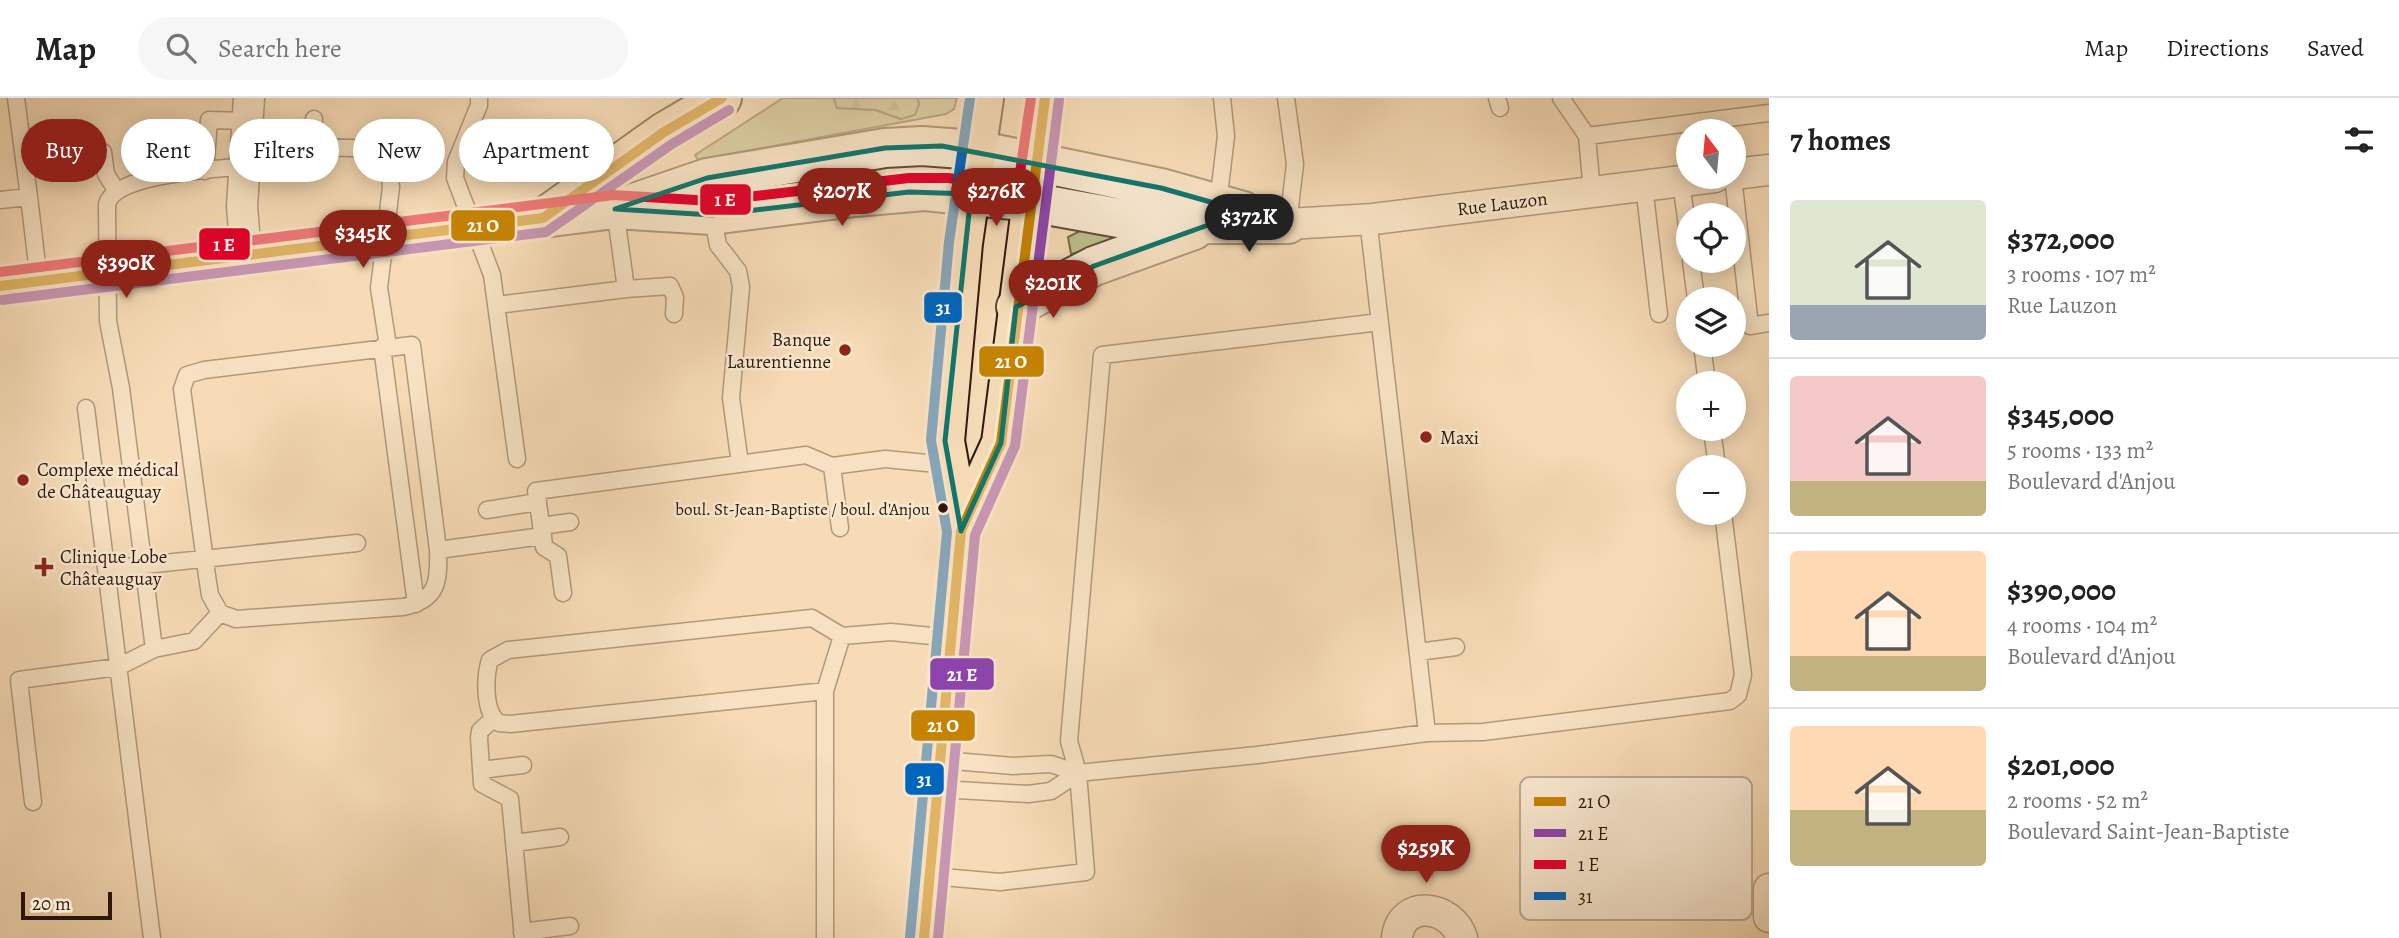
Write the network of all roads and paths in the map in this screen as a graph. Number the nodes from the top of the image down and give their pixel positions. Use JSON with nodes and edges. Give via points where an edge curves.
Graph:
{"nodes":[{"id":1,"x":16,"y":98,"type":"edge"},
{"id":2,"x":479,"y":98,"type":"edge"},
{"id":3,"x":722,"y":98,"type":"edge"},
{"id":4,"x":984,"y":98,"type":"edge"},
{"id":5,"x":1045,"y":98,"type":"edge"},
{"id":6,"x":1222,"y":98,"type":"edge"},
{"id":7,"x":1286,"y":98,"type":"edge"},
{"id":8,"x":1561,"y":98,"type":"edge"},
{"id":9,"x":1769,"y":113,"type":"edge"},
{"id":10,"x":1587,"y":136,"type":"junction"},
{"id":11,"x":339,"y":145,"type":"edge"},
{"id":12,"x":229,"y":149,"type":"edge"},
{"id":13,"x":976,"y":150,"type":"junction"},
{"id":14,"x":215,"y":162,"type":"edge"},
{"id":15,"x":1035,"y":162,"type":"junction"},
{"id":16,"x":1769,"y":170,"type":"edge"},
{"id":17,"x":1746,"y":174,"type":"edge"},
{"id":18,"x":107,"y":176,"type":"edge"},
{"id":19,"x":707,"y":178,"type":"junction"},
{"id":20,"x":133,"y":182,"type":"edge"},
{"id":21,"x":244,"y":182,"type":"edge"},
{"id":22,"x":1676,"y":182,"type":"edge"},
{"id":23,"x":1644,"y":186,"type":"junction"},
{"id":24,"x":1734,"y":189,"type":"edge"},
{"id":25,"x":116,"y":190,"type":"junction"},
{"id":26,"x":1592,"y":192,"type":"junction"},
{"id":27,"x":971,"y":194,"type":"junction"},
{"id":28,"x":29,"y":197,"type":"junction"},
{"id":29,"x":0,"y":200,"type":"edge"},
{"id":30,"x":1030,"y":202,"type":"junction"},
{"id":31,"x":615,"y":209,"type":"junction"},
{"id":32,"x":1214,"y":214,"type":"junction"},
{"id":33,"x":712,"y":215,"type":"junction"},
{"id":34,"x":543,"y":218,"type":"junction"},
{"id":35,"x":1368,"y":219,"type":"junction"},
{"id":36,"x":1288,"y":224,"type":"junction"},
{"id":37,"x":473,"y":227,"type":"junction"},
{"id":38,"x":385,"y":237,"type":"junction"},
{"id":39,"x":246,"y":255,"type":"junction"},
{"id":40,"x":108,"y":273,"type":"junction"},
{"id":41,"x":39,"y":281,"type":"junction"},
{"id":42,"x":0,"y":286,"type":"edge"},
{"id":43,"x":626,"y":289,"type":"junction"},
{"id":44,"x":497,"y":304,"type":"junction"},
{"id":45,"x":1016,"y":307,"type":"junction"},
{"id":46,"x":674,"y":314,"type":"dead end"},
{"id":47,"x":1659,"y":314,"type":"dead end"},
{"id":48,"x":1380,"y":322,"type":"junction"},
{"id":49,"x":1769,"y":323,"type":"edge"},
{"id":50,"x":385,"y":347,"type":"junction"},
{"id":51,"x":86,"y":408,"type":"dead end"},
{"id":52,"x":517,"y":459,"type":"dead end"},
{"id":53,"x":740,"y":464,"type":"junction"},
{"id":54,"x":832,"y":466,"type":"junction"},
{"id":55,"x":969,"y":467,"type":"junction"},
{"id":56,"x":538,"y":502,"type":"junction"},
{"id":57,"x":487,"y":510,"type":"dead end"},
{"id":58,"x":570,"y":522,"type":"dead end"},
{"id":59,"x":1724,"y":525,"type":"edge"},
{"id":60,"x":840,"y":528,"type":"dead end"},
{"id":61,"x":542,"y":531,"type":"junction"},
{"id":62,"x":357,"y":543,"type":"dead end"},
{"id":63,"x":438,"y":550,"type":"junction"},
{"id":64,"x":205,"y":559,"type":"junction"},
{"id":65,"x":144,"y":566,"type":"junction"},
{"id":66,"x":106,"y":569,"type":"junction"},
{"id":67,"x":563,"y":593,"type":"dead end"},
{"id":68,"x":416,"y":604,"type":"junction"},
{"id":69,"x":220,"y":613,"type":"junction"},
{"id":70,"x":842,"y":636,"type":"junction"},
{"id":71,"x":951,"y":638,"type":"junction"},
{"id":72,"x":1457,"y":647,"type":"dead end"},
{"id":73,"x":154,"y":649,"type":"junction"},
{"id":74,"x":1418,"y":652,"type":"junction"},
{"id":75,"x":118,"y":667,"type":"junction"},
{"id":76,"x":825,"y":691,"type":"junction"},
{"id":77,"x":493,"y":719,"type":"junction"},
{"id":78,"x":1427,"y":733,"type":"junction"},
{"id":79,"x":523,"y":765,"type":"dead end"},
{"id":80,"x":481,"y":769,"type":"junction"},
{"id":81,"x":1078,"y":773,"type":"junction"},
{"id":82,"x":941,"y":774,"type":"junction"},
{"id":83,"x":33,"y":802,"type":"dead end"},
{"id":84,"x":560,"y":837,"type":"dead end"},
{"id":85,"x":514,"y":843,"type":"junction"},
{"id":86,"x":931,"y":876,"type":"junction"},
{"id":87,"x":1769,"y":889,"type":"edge"},
{"id":88,"x":1769,"y":917,"type":"edge"},
{"id":89,"x":570,"y":926,"type":"dead end"},
{"id":90,"x":523,"y":935,"type":"edge"},
{"id":91,"x":152,"y":938,"type":"edge"},
{"id":92,"x":825,"y":938,"type":"edge"},
{"id":93,"x":924,"y":938,"type":"edge"},
{"id":94,"x":1397,"y":938,"type":"edge"},
{"id":95,"x":1462,"y":938,"type":"edge"}],
"edges":[{"from":1,"to":28,"type":"lane"},
{"from":2,"to":37,"type":"lane","via":[[456,162],[455,178]]},
{"from":3,"to":34,"type":"highway","via":[[664,132]]},
{"from":4,"to":13,"type":"highway"},
{"from":5,"to":15,"type":"highway"},
{"from":6,"to":32,"type":"lane","via":[[1227,136]]},
{"from":7,"to":36,"type":"lane","via":[[1295,164]]},
{"from":8,"to":10,"type":"lane"},
{"from":9,"to":10,"type":"lane"},
{"from":10,"to":26,"type":"lane"},
{"from":11,"to":38,"type":"lane","via":[[388,142],[391,187]]},
{"from":12,"to":14,"type":"lane"},
{"from":13,"to":15,"type":"street","name":"Rue Lauzon"},
{"from":13,"to":19,"type":"street","name":"Rue Lauzon","via":[[885,148]]},
{"from":13,"to":27,"type":"highway"},
{"from":15,"to":30,"type":"highway"},
{"from":15,"to":32,"type":"street","name":"Rue Lauzon","via":[[1161,188]]},
{"from":16,"to":17,"type":"street"},
{"from":18,"to":25,"type":"lane"},
{"from":19,"to":31,"type":"street","name":"Rue Lauzon"},
{"from":19,"to":33,"type":"lane"},
{"from":20,"to":25,"type":"lane"},
{"from":21,"to":39,"type":"street"},
{"from":22,"to":23,"type":"street","name":"Rue Lauzon"},
{"from":23,"to":26,"type":"street","name":"Rue Lauzon"},
{"from":23,"to":47,"type":"lane"},
{"from":24,"to":49,"type":"lane","via":[[1750,326]]},
{"from":25,"to":40,"type":"lane","via":[[107,204]]},
{"from":26,"to":35,"type":"street","name":"Rue Lauzon"},
{"from":27,"to":30,"type":"street","name":"Rue Lauzon"},
{"from":27,"to":33,"type":"street","name":"Rue Lauzon","via":[[909,191]]},
{"from":27,"to":55,"type":"highway","via":[[962,243],[946,427]]},
{"from":28,"to":29,"type":"lane"},
{"from":28,"to":41,"type":"lane"},
{"from":30,"to":32,"type":"street","name":"Rue Lauzon","via":[[1152,224]]},
{"from":30,"to":45,"type":"highway"},
{"from":31,"to":33,"type":"street","name":"Rue Lauzon"},
{"from":31,"to":34,"type":"street"},
{"from":31,"to":43,"type":"lane"},
{"from":32,"to":36,"type":"street","name":"Rue Lauzon"},
{"from":32,"to":45,"type":"street","via":[[1094,266]]},
{"from":33,"to":53,"type":"lane","via":[[719,245],[738,271],[741,287],[732,398]]},
{"from":34,"to":37,"type":"street"},
{"from":35,"to":36,"type":"street","name":"Rue Lauzon"},
{"from":35,"to":48,"type":"lane"},
{"from":37,"to":38,"type":"street"},
{"from":37,"to":44,"type":"lane","via":[[492,275]]},
{"from":38,"to":39,"type":"street"},
{"from":38,"to":50,"type":"lane","via":[[380,288]]},
{"from":39,"to":40,"type":"street"},
{"from":40,"to":41,"type":"street"},
{"from":40,"to":65,"type":"lane","via":[[108,321]]},
{"from":41,"to":42,"type":"street"},
{"from":43,"to":44,"type":"lane"},
{"from":43,"to":46,"type":"lane","via":[[670,286]]},
{"from":44,"to":52,"type":"lane"},
{"from":45,"to":55,"type":"highway","via":[[1001,443]]},
{"from":48,"to":74,"type":"lane"},
{"from":48,"to":81,"type":"lane","via":[[1102,355],[1069,741]]},
{"from":50,"to":63,"type":"lane","via":[[412,345]]},
{"from":50,"to":64,"type":"lane","via":[[187,375],[182,388]]},
{"from":50,"to":68,"type":"lane"},
{"from":51,"to":66,"type":"lane"},
{"from":53,"to":54,"type":"lane","via":[[806,455]]},
{"from":53,"to":56,"type":"lane","via":[[536,491]]},
{"from":54,"to":55,"type":"lane","via":[[885,459]]},
{"from":54,"to":60,"type":"lane"},
{"from":55,"to":71,"type":"highway"},
{"from":56,"to":57,"type":"lane"},
{"from":56,"to":61,"type":"lane"},
{"from":58,"to":61,"type":"lane"},
{"from":59,"to":78,"type":"lane","via":[[1743,675],[1738,695],[1730,701],[1483,732]]},
{"from":61,"to":63,"type":"lane"},
{"from":61,"to":67,"type":"lane","via":[[544,547],[558,556]]},
{"from":62,"to":64,"type":"lane"},
{"from":63,"to":68,"type":"lane","via":[[438,580],[426,600]]},
{"from":64,"to":65,"type":"lane"},
{"from":64,"to":69,"type":"lane","via":[[210,595]]},
{"from":65,"to":66,"type":"lane"},
{"from":65,"to":73,"type":"lane"},
{"from":66,"to":75,"type":"lane"},
{"from":68,"to":69,"type":"lane","via":[[245,618],[227,618]]},
{"from":69,"to":73,"type":"lane","via":[[194,641]]},
{"from":70,"to":71,"type":"lane","via":[[891,632]]},
{"from":70,"to":76,"type":"lane"},
{"from":70,"to":77,"type":"lane","via":[[812,618],[508,650],[490,660],[487,671]]},
{"from":71,"to":82,"type":"highway"},
{"from":72,"to":74,"type":"lane"},
{"from":73,"to":75,"type":"lane"},
{"from":74,"to":78,"type":"lane"},
{"from":75,"to":83,"type":"lane","via":[[19,680]]},
{"from":75,"to":91,"type":"lane"},
{"from":76,"to":77,"type":"lane","via":[[510,724]]},
{"from":76,"to":92,"type":"lane"},
{"from":77,"to":80,"type":"lane","via":[[480,731]]},
{"from":78,"to":81,"type":"lane"},
{"from":79,"to":80,"type":"lane"},
{"from":80,"to":85,"type":"lane","via":[[482,784],[510,799]]},
{"from":81,"to":82,"type":"lane","via":[[1051,764]]},
{"from":81,"to":82,"type":"lane","via":[[1052,791],[1028,794]]},
{"from":81,"to":86,"type":"lane","via":[[1086,872],[1000,882]]},
{"from":82,"to":86,"type":"highway"},
{"from":84,"to":85,"type":"lane"},
{"from":85,"to":90,"type":"lane"},
{"from":86,"to":93,"type":"highway"},
{"from":87,"to":88,"type":"street"},
{"from":89,"to":90,"type":"lane"},
{"from":94,"to":95,"type":"street","via":[[1408,915],[1428,910],[1456,923]]}]}
